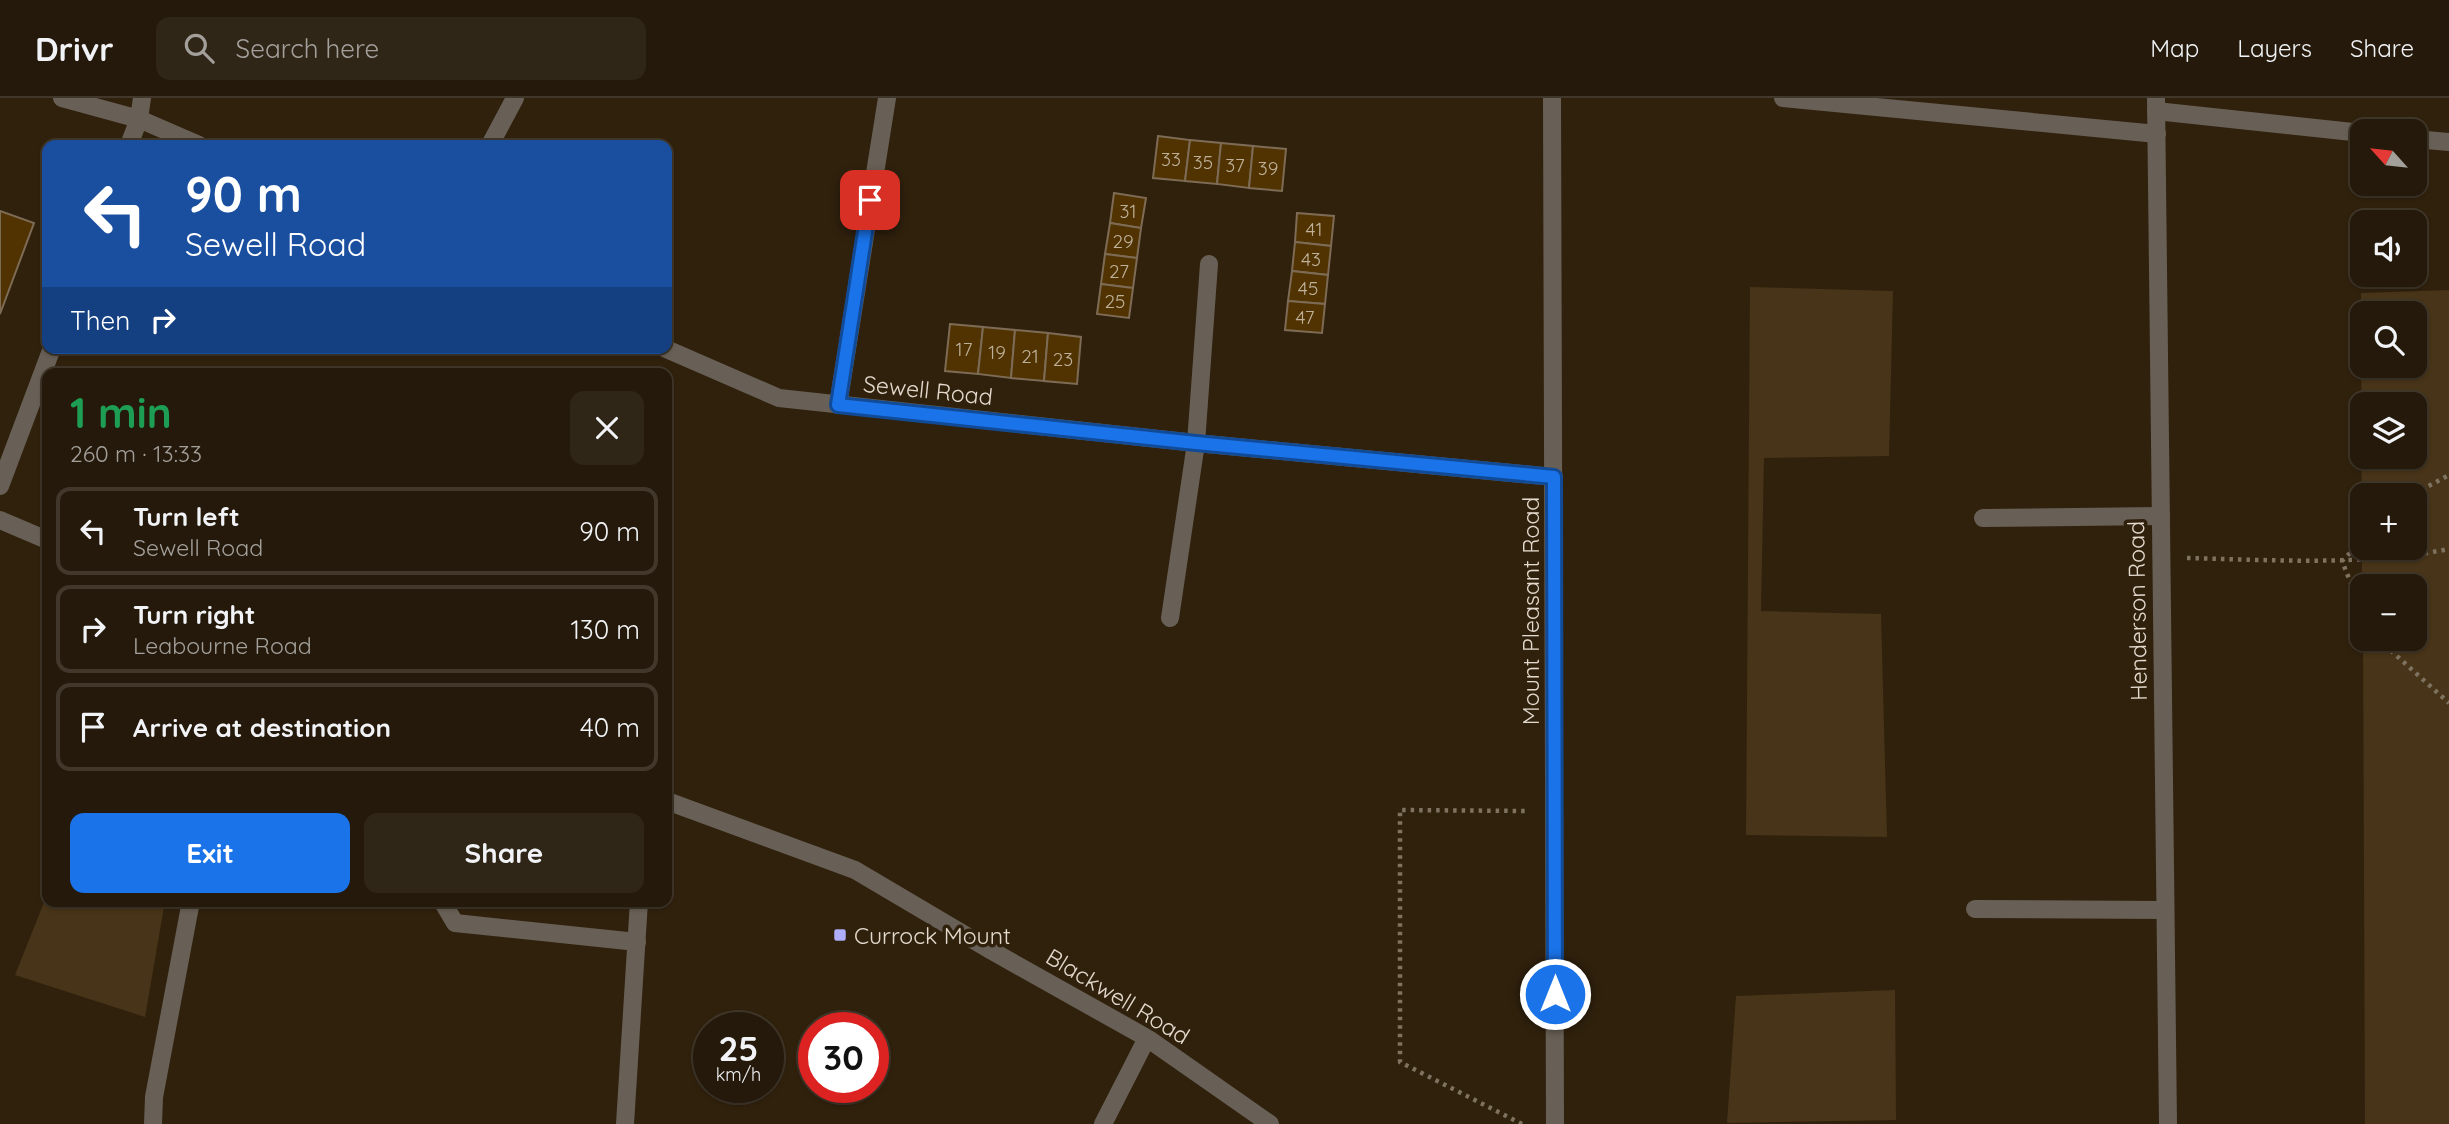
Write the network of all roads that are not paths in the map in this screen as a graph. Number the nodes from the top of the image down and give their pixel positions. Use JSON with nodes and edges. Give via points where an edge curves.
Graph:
{"nodes":[{"id":1,"x":62,"y":98,"type":"edge"},
{"id":2,"x":142,"y":98,"type":"edge"},
{"id":3,"x":515,"y":98,"type":"edge"},
{"id":4,"x":887,"y":98,"type":"edge"},
{"id":5,"x":1552,"y":98,"type":"edge"},
{"id":6,"x":1783,"y":98,"type":"edge"},
{"id":7,"x":2156,"y":104,"type":"edge"},
{"id":8,"x":139,"y":119,"type":"junction"},
{"id":9,"x":2350,"y":131,"type":"edge"},
{"id":10,"x":2157,"y":134,"type":"junction"},
{"id":11,"x":131,"y":140,"type":"edge"},
{"id":12,"x":187,"y":140,"type":"edge"},
{"id":13,"x":493,"y":140,"type":"edge"},
{"id":14,"x":2427,"y":140,"type":"edge"},
{"id":15,"x":2449,"y":142,"type":"edge"},
{"id":16,"x":1209,"y":264,"type":"dead end"},
{"id":17,"x":672,"y":351,"type":"edge"},
{"id":18,"x":42,"y":375,"type":"edge"},
{"id":19,"x":838,"y":405,"type":"junction"},
{"id":20,"x":1196,"y":443,"type":"junction"},
{"id":21,"x":1554,"y":477,"type":"junction"},
{"id":22,"x":0,"y":486,"type":"edge"},
{"id":23,"x":2161,"y":516,"type":"junction"},
{"id":24,"x":1983,"y":518,"type":"dead end"},
{"id":25,"x":0,"y":520,"type":"edge"},
{"id":26,"x":42,"y":538,"type":"edge"},
{"id":27,"x":1170,"y":618,"type":"dead end"},
{"id":28,"x":672,"y":803,"type":"edge"},
{"id":29,"x":190,"y":907,"type":"edge"},
{"id":30,"x":446,"y":907,"type":"edge"},
{"id":31,"x":639,"y":907,"type":"edge"},
{"id":32,"x":1975,"y":909,"type":"dead end"},
{"id":33,"x":2165,"y":910,"type":"junction"},
{"id":34,"x":637,"y":942,"type":"junction"},
{"id":35,"x":1147,"y":1038,"type":"junction"},
{"id":36,"x":153,"y":1124,"type":"edge"},
{"id":37,"x":625,"y":1124,"type":"edge"},
{"id":38,"x":1103,"y":1124,"type":"edge"},
{"id":39,"x":1270,"y":1124,"type":"edge"},
{"id":40,"x":1555,"y":1124,"type":"edge"},
{"id":41,"x":2168,"y":1124,"type":"edge"}],
"edges":[{"from":1,"to":8,"type":"street"},
{"from":2,"to":8,"type":"street"},
{"from":3,"to":13,"type":"street"},
{"from":4,"to":19,"type":"street"},
{"from":5,"to":21,"type":"street","name":"Mount Pleasant Road"},
{"from":6,"to":10,"type":"street"},
{"from":7,"to":9,"type":"street"},
{"from":7,"to":10,"type":"street","name":"Henderson Road"},
{"from":8,"to":11,"type":"street"},
{"from":8,"to":12,"type":"street"},
{"from":10,"to":23,"type":"street","name":"Henderson Road"},
{"from":14,"to":15,"type":"street"},
{"from":16,"to":20,"type":"street"},
{"from":17,"to":19,"type":"street","name":"Sewell Road","via":[[779,398]]},
{"from":18,"to":22,"type":"street"},
{"from":19,"to":20,"type":"street","name":"Sewell Road"},
{"from":20,"to":21,"type":"street","name":"Sewell Road"},
{"from":20,"to":27,"type":"street"},
{"from":21,"to":40,"type":"street","name":"Mount Pleasant Road"},
{"from":23,"to":24,"type":"street"},
{"from":23,"to":33,"type":"street","name":"Henderson Road"},
{"from":25,"to":26,"type":"street"},
{"from":28,"to":35,"type":"street","name":"Blackwell Road","via":[[855,870]]},
{"from":29,"to":36,"type":"street","via":[[154,1097]]},
{"from":30,"to":34,"type":"street","via":[[455,923]]},
{"from":31,"to":34,"type":"street"},
{"from":32,"to":33,"type":"street"},
{"from":33,"to":41,"type":"street","name":"Henderson Road"},
{"from":34,"to":37,"type":"street"},
{"from":35,"to":38,"type":"street"},
{"from":35,"to":39,"type":"street","name":"Blackwell Road"}]}
